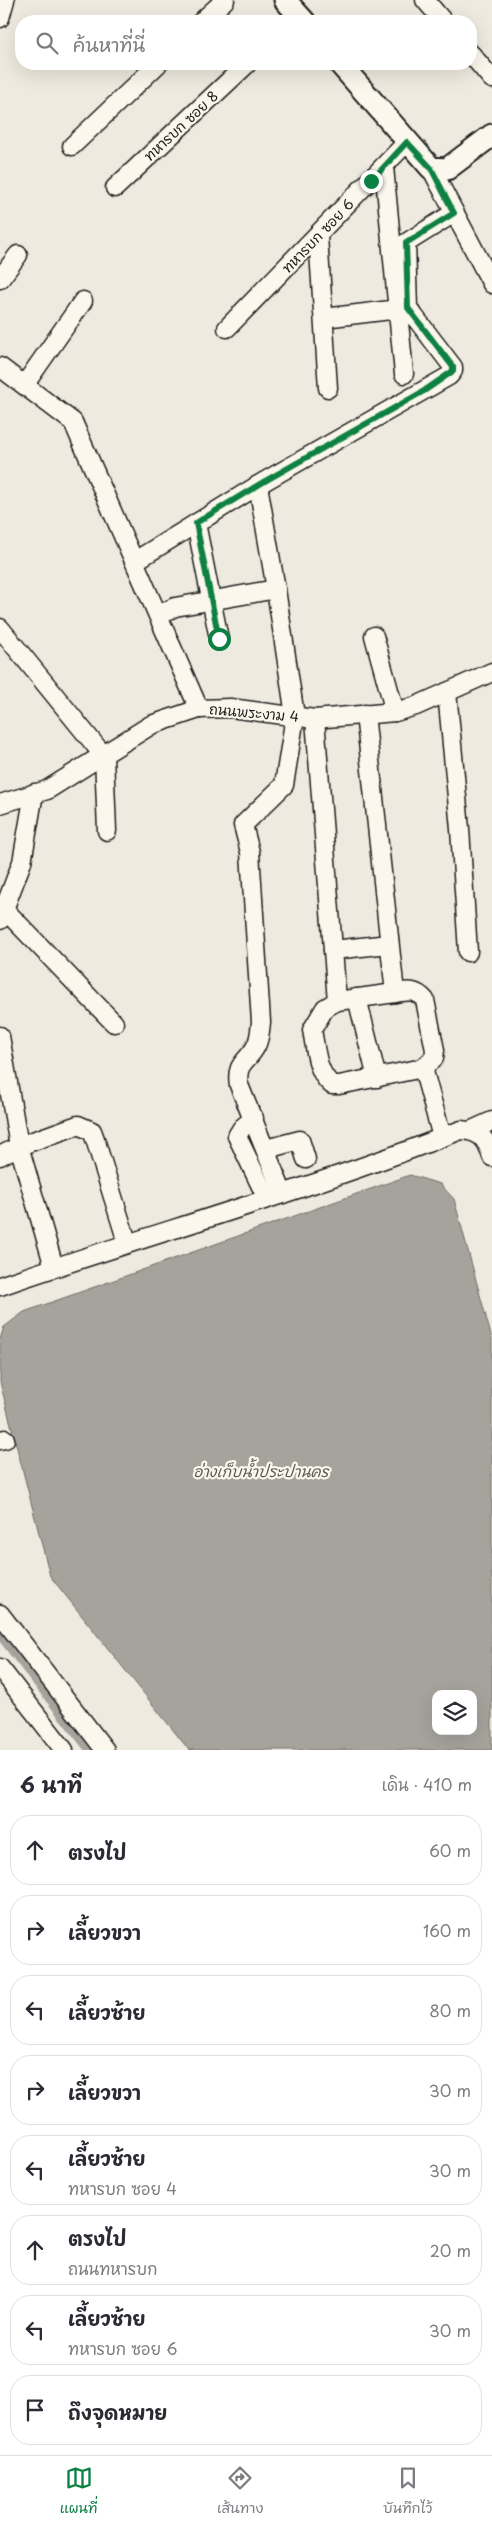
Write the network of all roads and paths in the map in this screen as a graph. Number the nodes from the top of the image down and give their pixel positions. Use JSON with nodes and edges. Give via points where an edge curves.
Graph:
{"nodes":[{"id":1,"x":4,"y":0,"type":"edge"},
{"id":2,"x":225,"y":0,"type":"edge"},
{"id":3,"x":425,"y":0,"type":"edge"},
{"id":4,"x":209,"y":15,"type":"edge"},
{"id":5,"x":438,"y":15,"type":"edge"},
{"id":6,"x":0,"y":18,"type":"edge"},
{"id":7,"x":477,"y":61,"type":"edge"},
{"id":8,"x":152,"y":70,"type":"edge"},
{"id":9,"x":241,"y":70,"type":"edge"},
{"id":10,"x":345,"y":70,"type":"edge"},
{"id":11,"x":492,"y":79,"type":"edge"},
{"id":12,"x":492,"y":135,"type":"edge"},
{"id":13,"x":407,"y":142,"type":"junction"},
{"id":14,"x":72,"y":146,"type":"dead end"},
{"id":15,"x":384,"y":167,"type":"junction"},
{"id":16,"x":431,"y":168,"type":"junction"},
{"id":17,"x":115,"y":188,"type":"dead end"},
{"id":18,"x":454,"y":213,"type":"junction"},
{"id":19,"x":318,"y":236,"type":"junction"},
{"id":20,"x":18,"y":255,"type":"dead end"},
{"id":21,"x":0,"y":279,"type":"edge"},
{"id":22,"x":492,"y":284,"type":"edge"},
{"id":23,"x":84,"y":301,"type":"dead end"},
{"id":24,"x":399,"y":309,"type":"junction"},
{"id":25,"x":324,"y":318,"type":"junction"},
{"id":26,"x":227,"y":328,"type":"dead end"},
{"id":27,"x":0,"y":367,"type":"edge"},
{"id":28,"x":404,"y":374,"type":"dead end"},
{"id":29,"x":25,"y":384,"type":"junction"},
{"id":30,"x":328,"y":388,"type":"dead end"},
{"id":31,"x":258,"y":485,"type":"junction"},
{"id":32,"x":196,"y":523,"type":"junction"},
{"id":33,"x":135,"y":561,"type":"junction"},
{"id":34,"x":276,"y":589,"type":"junction"},
{"id":35,"x":211,"y":600,"type":"junction"},
{"id":36,"x":158,"y":615,"type":"junction"},
{"id":37,"x":0,"y":628,"type":"edge"},
{"id":38,"x":374,"y":636,"type":"dead end"},
{"id":39,"x":219,"y":639,"type":"dead end"},
{"id":40,"x":492,"y":672,"type":"edge"},
{"id":41,"x":447,"y":692,"type":"junction"},
{"id":42,"x":199,"y":709,"type":"junction"},
{"id":43,"x":395,"y":712,"type":"junction"},
{"id":44,"x":365,"y":714,"type":"junction"},
{"id":45,"x":295,"y":716,"type":"junction"},
{"id":46,"x":314,"y":720,"type":"junction"},
{"id":47,"x":104,"y":756,"type":"junction"},
{"id":48,"x":34,"y":793,"type":"junction"},
{"id":49,"x":0,"y":804,"type":"edge"},
{"id":50,"x":107,"y":831,"type":"dead end"},
{"id":51,"x":2,"y":915,"type":"edge"},
{"id":52,"x":389,"y":944,"type":"junction"},
{"id":53,"x":333,"y":950,"type":"junction"},
{"id":54,"x":468,"y":952,"type":"dead end"},
{"id":55,"x":395,"y":993,"type":"junction"},
{"id":56,"x":357,"y":998,"type":"junction"},
{"id":57,"x":337,"y":1001,"type":"junction"},
{"id":58,"x":114,"y":1023,"type":"dead end"},
{"id":59,"x":0,"y":1036,"type":"edge"},
{"id":60,"x":423,"y":1068,"type":"junction"},
{"id":61,"x":377,"y":1078,"type":"junction"},
{"id":62,"x":254,"y":1118,"type":"junction"},
{"id":63,"x":492,"y":1121,"type":"edge"},
{"id":64,"x":472,"y":1130,"type":"junction"},
{"id":65,"x":442,"y":1137,"type":"junction"},
{"id":66,"x":19,"y":1146,"type":"junction"},
{"id":67,"x":266,"y":1150,"type":"junction"},
{"id":68,"x":0,"y":1156,"type":"edge"},
{"id":69,"x":492,"y":1156,"type":"edge"},
{"id":70,"x":306,"y":1159,"type":"dead end"},
{"id":71,"x":275,"y":1197,"type":"junction"},
{"id":72,"x":128,"y":1242,"type":"junction"},
{"id":73,"x":54,"y":1267,"type":"junction"},
{"id":74,"x":0,"y":1286,"type":"edge"},
{"id":75,"x":0,"y":1614,"type":"edge"},
{"id":76,"x":0,"y":1668,"type":"edge"},
{"id":77,"x":64,"y":1750,"type":"edge"},
{"id":78,"x":105,"y":1750,"type":"edge"}],
"edges":[{"from":1,"to":6,"type":"street"},
{"from":2,"to":4,"type":"street"},
{"from":3,"to":5,"type":"street"},
{"from":7,"to":11,"type":"street"},
{"from":8,"to":14,"type":"street"},
{"from":9,"to":17,"type":"street","name":"ทหารบก ซอย 8"},
{"from":10,"to":13,"type":"main road"},
{"from":12,"to":16,"type":"main road","via":[[447,169]]},
{"from":13,"to":15,"type":"street","name":"ทหารบก ซอย 6"},
{"from":13,"to":16,"type":"main road"},
{"from":15,"to":19,"type":"street","name":"ทหารบก ซอย 6"},
{"from":15,"to":24,"type":"street"},
{"from":16,"to":18,"type":"street"},
{"from":18,"to":22,"type":"street"},
{"from":18,"to":31,"type":"street","via":[[406,243],[408,308],[453,371],[424,391]]},
{"from":19,"to":25,"type":"street"},
{"from":19,"to":26,"type":"street","name":"ทหารบก ซอย 6"},
{"from":20,"to":21,"type":"street"},
{"from":23,"to":29,"type":"street"},
{"from":24,"to":25,"type":"street"},
{"from":24,"to":28,"type":"street"},
{"from":25,"to":30,"type":"street"},
{"from":27,"to":29,"type":"street"},
{"from":29,"to":33,"type":"street","via":[[73,422]]},
{"from":31,"to":32,"type":"street"},
{"from":31,"to":34,"type":"street"},
{"from":32,"to":33,"type":"street"},
{"from":32,"to":35,"type":"street"},
{"from":33,"to":36,"type":"street"},
{"from":34,"to":35,"type":"street"},
{"from":34,"to":45,"type":"street"},
{"from":35,"to":36,"type":"street","via":[[175,607]]},
{"from":35,"to":39,"type":"street"},
{"from":36,"to":42,"type":"street"},
{"from":37,"to":47,"type":"street"},
{"from":38,"to":43,"type":"street"},
{"from":40,"to":41,"type":"street","name":"ถนนพระงาม 4"},
{"from":41,"to":43,"type":"street","name":"ถนนพระงาม 4"},
{"from":41,"to":54,"type":"street"},
{"from":42,"to":45,"type":"street","name":"ถนนพระงาม 4","via":[[230,708]]},
{"from":42,"to":47,"type":"street","name":"ถนนพระงาม 4","via":[[151,725]]},
{"from":43,"to":44,"type":"street","name":"ถนนพระงาม 4"},
{"from":44,"to":46,"type":"street","name":"ถนนพระงาม 4"},
{"from":44,"to":52,"type":"street"},
{"from":45,"to":46,"type":"street","name":"ถนนพระงาม 4"},
{"from":45,"to":62,"type":"street","via":[[284,785],[243,825],[250,852],[261,1022],[256,1047],[242,1061],[238,1075],[239,1085]]},
{"from":46,"to":53,"type":"street"},
{"from":47,"to":48,"type":"street","name":"ถนนพระงาม 4","via":[[47,790]]},
{"from":47,"to":50,"type":"street"},
{"from":48,"to":49,"type":"street","name":"ถนนพระงาม 4"},
{"from":48,"to":51,"type":"street","via":[[22,862]]},
{"from":51,"to":58,"type":"street"},
{"from":52,"to":53,"type":"street"},
{"from":52,"to":55,"type":"street"},
{"from":53,"to":57,"type":"street"},
{"from":55,"to":56,"type":"street"},
{"from":55,"to":60,"type":"street","via":[[411,991],[425,1000],[435,1050],[434,1058]]},
{"from":56,"to":57,"type":"street"},
{"from":56,"to":61,"type":"street"},
{"from":57,"to":61,"type":"street","via":[[325,1008],[312,1030],[323,1075],[332,1085]]},
{"from":59,"to":66,"type":"street"},
{"from":60,"to":61,"type":"street"},
{"from":60,"to":65,"type":"street"},
{"from":62,"to":67,"type":"street"},
{"from":62,"to":71,"type":"street","via":[[237,1136]]},
{"from":63,"to":64,"type":"street"},
{"from":64,"to":65,"type":"street"},
{"from":64,"to":69,"type":"street","via":[[488,1143]]},
{"from":65,"to":71,"type":"street"},
{"from":66,"to":68,"type":"street"},
{"from":66,"to":72,"type":"street","via":[[78,1125],[92,1131]]},
{"from":66,"to":73,"type":"street"},
{"from":67,"to":70,"type":"street","via":[[300,1140]]},
{"from":67,"to":71,"type":"street"},
{"from":71,"to":72,"type":"street"},
{"from":72,"to":73,"type":"street"},
{"from":73,"to":74,"type":"street"},
{"from":75,"to":78,"type":"street"},
{"from":76,"to":77,"type":"street"}]}
